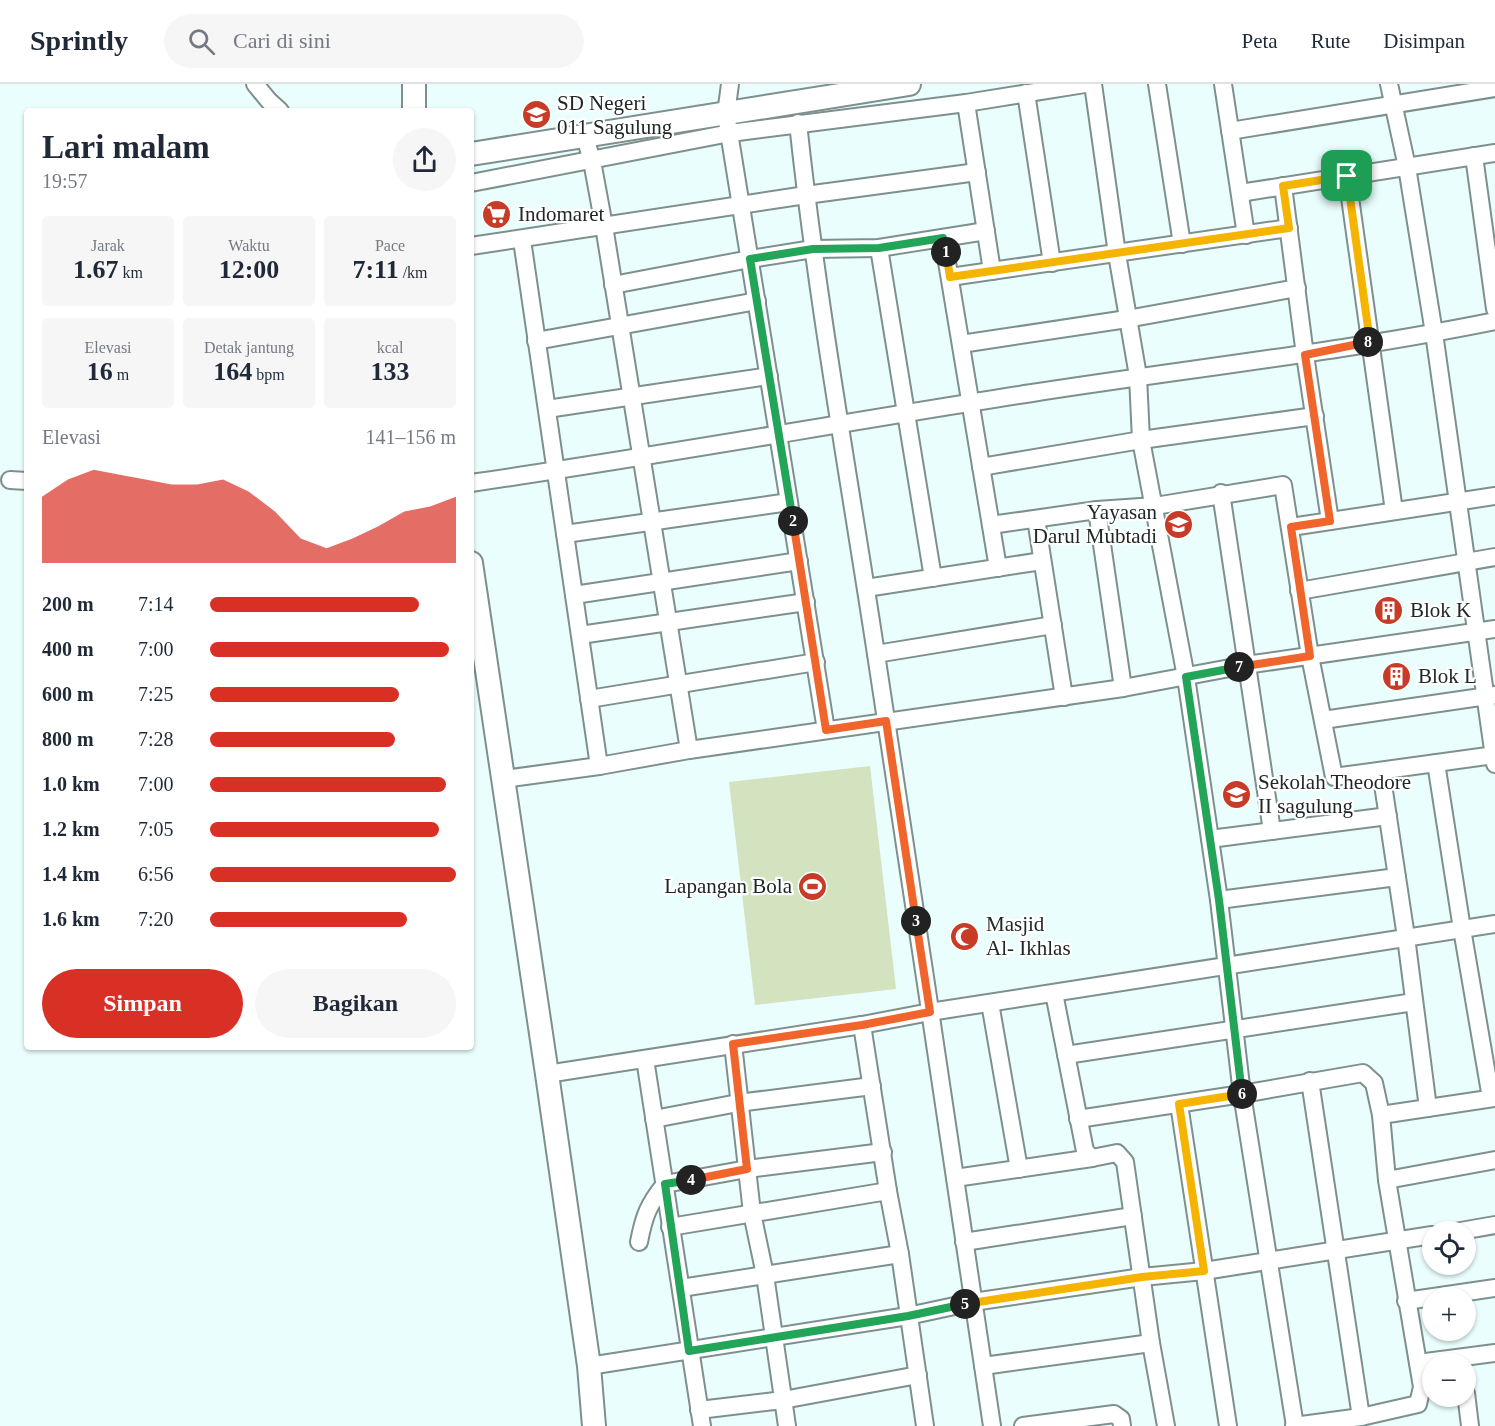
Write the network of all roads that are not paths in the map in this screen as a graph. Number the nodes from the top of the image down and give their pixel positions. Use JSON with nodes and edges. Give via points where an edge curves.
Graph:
{"nodes":[{"id":1,"x":255,"y":84,"type":"edge"},
{"id":2,"x":414,"y":84,"type":"edge"},
{"id":3,"x":730,"y":84,"type":"edge"},
{"id":4,"x":909,"y":84,"type":"edge"},
{"id":5,"x":1085,"y":84,"type":"edge"},
{"id":6,"x":1093,"y":84,"type":"edge"},
{"id":7,"x":1157,"y":84,"type":"edge"},
{"id":8,"x":1223,"y":84,"type":"edge"},
{"id":9,"x":1389,"y":84,"type":"edge"},
{"id":10,"x":1495,"y":88,"type":"edge"},
{"id":11,"x":1026,"y":93,"type":"junction"},
{"id":12,"x":966,"y":103,"type":"junction"},
{"id":13,"x":1393,"y":105,"type":"junction"},
{"id":14,"x":277,"y":108,"type":"edge"},
{"id":15,"x":414,"y":108,"type":"edge"},
{"id":16,"x":728,"y":123,"type":"junction"},
{"id":17,"x":798,"y":123,"type":"junction"},
{"id":18,"x":1230,"y":131,"type":"junction"},
{"id":19,"x":585,"y":136,"type":"junction"},
{"id":20,"x":504,"y":149,"type":"junction"},
{"id":21,"x":1495,"y":153,"type":"edge"},
{"id":22,"x":474,"y":154,"type":"edge"},
{"id":23,"x":1474,"y":156,"type":"junction"},
{"id":24,"x":592,"y":161,"type":"junction"},
{"id":25,"x":1407,"y":167,"type":"junction"},
{"id":26,"x":977,"y":172,"type":"junction"},
{"id":27,"x":510,"y":175,"type":"junction"},
{"id":28,"x":1347,"y":176,"type":"junction"},
{"id":29,"x":474,"y":182,"type":"edge"},
{"id":30,"x":1283,"y":186,"type":"junction"},
{"id":31,"x":1240,"y":193,"type":"junction"},
{"id":32,"x":806,"y":195,"type":"junction"},
{"id":33,"x":741,"y":206,"type":"junction"},
{"id":34,"x":604,"y":226,"type":"junction"},
{"id":35,"x":1289,"y":228,"type":"junction"},
{"id":36,"x":986,"y":231,"type":"junction"},
{"id":37,"x":1246,"y":235,"type":"junction"},
{"id":38,"x":943,"y":238,"type":"junction"},
{"id":39,"x":522,"y":240,"type":"junction"},
{"id":40,"x":1182,"y":244,"type":"junction"},
{"id":41,"x":474,"y":246,"type":"edge"},
{"id":42,"x":879,"y":248,"type":"junction"},
{"id":43,"x":813,"y":249,"type":"junction"},
{"id":44,"x":1117,"y":254,"type":"junction"},
{"id":45,"x":750,"y":259,"type":"junction"},
{"id":46,"x":1052,"y":263,"type":"junction"},
{"id":47,"x":992,"y":271,"type":"junction"},
{"id":48,"x":950,"y":277,"type":"junction"},
{"id":49,"x":613,"y":285,"type":"junction"},
{"id":50,"x":1297,"y":288,"type":"junction"},
{"id":51,"x":757,"y":301,"type":"junction"},
{"id":52,"x":1495,"y":309,"type":"edge"},
{"id":53,"x":1127,"y":320,"type":"junction"},
{"id":54,"x":1495,"y":321,"type":"edge"},
{"id":55,"x":620,"y":325,"type":"junction"},
{"id":56,"x":1434,"y":333,"type":"junction"},
{"id":57,"x":536,"y":341,"type":"junction"},
{"id":58,"x":1370,"y":342,"type":"junction"},
{"id":59,"x":961,"y":344,"type":"junction"},
{"id":60,"x":1305,"y":355,"type":"junction"},
{"id":61,"x":769,"y":376,"type":"junction"},
{"id":62,"x":1138,"y":376,"type":"junction"},
{"id":63,"x":631,"y":396,"type":"junction"},
{"id":64,"x":971,"y":402,"type":"junction"},
{"id":65,"x":547,"y":409,"type":"junction"},
{"id":66,"x":906,"y":413,"type":"junction"},
{"id":67,"x":1315,"y":416,"type":"junction"},
{"id":68,"x":839,"y":423,"type":"junction"},
{"id":69,"x":778,"y":433,"type":"junction"},
{"id":70,"x":1141,"y":440,"type":"junction"},
{"id":71,"x":641,"y":456,"type":"junction"},
{"id":72,"x":981,"y":467,"type":"junction"},
{"id":73,"x":556,"y":471,"type":"junction"},
{"id":74,"x":10,"y":480,"type":"dead end"},
{"id":75,"x":24,"y":481,"type":"edge"},
{"id":76,"x":474,"y":483,"type":"edge"},
{"id":77,"x":1221,"y":493,"type":"junction"},
{"id":78,"x":1495,"y":496,"type":"edge"},
{"id":79,"x":1459,"y":501,"type":"junction"},
{"id":80,"x":789,"y":502,"type":"junction"},
{"id":81,"x":1155,"y":506,"type":"junction"},
{"id":82,"x":1097,"y":510,"type":"junction"},
{"id":83,"x":1394,"y":511,"type":"junction"},
{"id":84,"x":1036,"y":519,"type":"junction"},
{"id":85,"x":652,"y":521,"type":"junction"},
{"id":86,"x":1330,"y":521,"type":"junction"},
{"id":87,"x":991,"y":525,"type":"junction"},
{"id":88,"x":1291,"y":527,"type":"junction"},
{"id":89,"x":565,"y":534,"type":"junction"},
{"id":90,"x":1495,"y":557,"type":"edge"},
{"id":91,"x":1466,"y":560,"type":"junction"},
{"id":92,"x":799,"y":561,"type":"junction"},
{"id":93,"x":1042,"y":561,"type":"junction"},
{"id":94,"x":998,"y":568,"type":"junction"},
{"id":95,"x":933,"y":578,"type":"junction"},
{"id":96,"x":662,"y":581,"type":"junction"},
{"id":97,"x":474,"y":583,"type":"edge"},
{"id":98,"x":866,"y":588,"type":"junction"},
{"id":99,"x":1299,"y":591,"type":"junction"},
{"id":100,"x":574,"y":595,"type":"junction"},
{"id":101,"x":806,"y":602,"type":"junction"},
{"id":102,"x":668,"y":621,"type":"junction"},
{"id":103,"x":1053,"y":626,"type":"junction"},
{"id":104,"x":1495,"y":629,"type":"edge"},
{"id":105,"x":1476,"y":632,"type":"junction"},
{"id":106,"x":580,"y":635,"type":"junction"},
{"id":107,"x":876,"y":654,"type":"junction"},
{"id":108,"x":1310,"y":656,"type":"junction"},
{"id":109,"x":816,"y":662,"type":"junction"},
{"id":110,"x":1246,"y":665,"type":"junction"},
{"id":111,"x":1186,"y":677,"type":"junction"},
{"id":112,"x":679,"y":684,"type":"junction"},
{"id":113,"x":1123,"y":688,"type":"junction"},
{"id":114,"x":1491,"y":695,"type":"edge"},
{"id":115,"x":1064,"y":697,"type":"junction"},
{"id":116,"x":590,"y":699,"type":"junction"},
{"id":117,"x":1323,"y":720,"type":"junction"},
{"id":118,"x":886,"y":721,"type":"junction"},
{"id":119,"x":826,"y":730,"type":"junction"},
{"id":120,"x":689,"y":750,"type":"junction"},
{"id":121,"x":1495,"y":758,"type":"edge"},
{"id":122,"x":1436,"y":764,"type":"junction"},
{"id":123,"x":599,"y":766,"type":"junction"},
{"id":124,"x":1381,"y":771,"type":"junction"},
{"id":125,"x":504,"y":779,"type":"junction"},
{"id":126,"x":1388,"y":816,"type":"junction"},
{"id":127,"x":1272,"y":831,"type":"junction"},
{"id":128,"x":1210,"y":839,"type":"junction"},
{"id":129,"x":1397,"y":877,"type":"junction"},
{"id":130,"x":1219,"y":900,"type":"junction"},
{"id":131,"x":1495,"y":924,"type":"edge"},
{"id":132,"x":1462,"y":929,"type":"junction"},
{"id":133,"x":1406,"y":938,"type":"junction"},
{"id":134,"x":1227,"y":966,"type":"junction"},
{"id":135,"x":1054,"y":993,"type":"junction"},
{"id":136,"x":1414,"y":1002,"type":"junction"},
{"id":137,"x":990,"y":1003,"type":"junction"},
{"id":138,"x":930,"y":1012,"type":"junction"},
{"id":139,"x":862,"y":1025,"type":"junction"},
{"id":140,"x":1235,"y":1029,"type":"junction"},
{"id":141,"x":733,"y":1044,"type":"junction"},
{"id":142,"x":1066,"y":1055,"type":"junction"},
{"id":143,"x":645,"y":1059,"type":"junction"},
{"id":144,"x":547,"y":1074,"type":"junction"},
{"id":145,"x":1310,"y":1081,"type":"junction"},
{"id":146,"x":872,"y":1086,"type":"junction"},
{"id":147,"x":1242,"y":1094,"type":"junction"},
{"id":148,"x":1493,"y":1098,"type":"edge"},
{"id":149,"x":738,"y":1103,"type":"junction"},
{"id":150,"x":1179,"y":1104,"type":"junction"},
{"id":151,"x":1428,"y":1108,"type":"junction"},
{"id":152,"x":1381,"y":1115,"type":"junction"},
{"id":153,"x":654,"y":1119,"type":"junction"},
{"id":154,"x":1078,"y":1119,"type":"junction"},
{"id":155,"x":883,"y":1152,"type":"junction"},
{"id":156,"x":1092,"y":1158,"type":"junction"},
{"id":157,"x":1495,"y":1160,"type":"edge"},
{"id":158,"x":747,"y":1169,"type":"junction"},
{"id":159,"x":1019,"y":1169,"type":"junction"},
{"id":160,"x":955,"y":1178,"type":"junction"},
{"id":161,"x":1387,"y":1180,"type":"junction"},
{"id":162,"x":665,"y":1184,"type":"junction"},
{"id":163,"x":888,"y":1191,"type":"junction"},
{"id":164,"x":752,"y":1213,"type":"junction"},
{"id":165,"x":1133,"y":1216,"type":"junction"},
{"id":166,"x":1495,"y":1225,"type":"edge"},
{"id":167,"x":670,"y":1227,"type":"junction"},
{"id":168,"x":1476,"y":1228,"type":"edge"},
{"id":169,"x":1422,"y":1237,"type":"edge"},
{"id":170,"x":1398,"y":1241,"type":"junction"},
{"id":171,"x":639,"y":1242,"type":"dead end"},
{"id":172,"x":964,"y":1242,"type":"junction"},
{"id":173,"x":1336,"y":1250,"type":"junction"},
{"id":174,"x":900,"y":1254,"type":"junction"},
{"id":175,"x":1268,"y":1262,"type":"junction"},
{"id":176,"x":1204,"y":1271,"type":"junction"},
{"id":177,"x":765,"y":1275,"type":"junction"},
{"id":178,"x":1142,"y":1277,"type":"junction"},
{"id":179,"x":681,"y":1288,"type":"junction"},
{"id":180,"x":1495,"y":1288,"type":"edge"},
{"id":181,"x":1406,"y":1301,"type":"junction"},
{"id":182,"x":973,"y":1302,"type":"junction"},
{"id":183,"x":908,"y":1316,"type":"junction"},
{"id":184,"x":774,"y":1337,"type":"junction"},
{"id":185,"x":1150,"y":1343,"type":"junction"},
{"id":186,"x":689,"y":1351,"type":"junction"},
{"id":187,"x":1495,"y":1353,"type":"edge"},
{"id":188,"x":1476,"y":1357,"type":"edge"},
{"id":189,"x":1418,"y":1363,"type":"junction"},
{"id":190,"x":1422,"y":1363,"type":"edge"},
{"id":191,"x":589,"y":1366,"type":"junction"},
{"id":192,"x":983,"y":1366,"type":"junction"},
{"id":193,"x":918,"y":1375,"type":"junction"},
{"id":194,"x":783,"y":1400,"type":"junction"},
{"id":195,"x":1468,"y":1407,"type":"edge"},
{"id":196,"x":1361,"y":1417,"type":"junction"},
{"id":197,"x":700,"y":1418,"type":"edge"},
{"id":198,"x":1059,"y":1423,"type":"edge"},
{"id":199,"x":594,"y":1426,"type":"edge"},
{"id":200,"x":787,"y":1426,"type":"edge"},
{"id":201,"x":925,"y":1426,"type":"edge"},
{"id":202,"x":992,"y":1426,"type":"edge"},
{"id":203,"x":1023,"y":1426,"type":"edge"},
{"id":204,"x":1122,"y":1426,"type":"edge"},
{"id":205,"x":1166,"y":1426,"type":"edge"},
{"id":206,"x":1228,"y":1426,"type":"edge"},
{"id":207,"x":1295,"y":1426,"type":"edge"},
{"id":208,"x":1470,"y":1426,"type":"edge"}],
"edges":[{"from":1,"to":14,"type":"street"},
{"from":2,"to":15,"type":"street"},
{"from":3,"to":16,"type":"street"},
{"from":4,"to":16,"type":"street"},
{"from":5,"to":11,"type":"street"},
{"from":6,"to":44,"type":"street"},
{"from":7,"to":40,"type":"street"},
{"from":8,"to":18,"type":"street"},
{"from":9,"to":13,"type":"street"},
{"from":10,"to":13,"type":"street"},
{"from":11,"to":12,"type":"street"},
{"from":11,"to":46,"type":"street"},
{"from":12,"to":17,"type":"street"},
{"from":12,"to":26,"type":"street"},
{"from":13,"to":18,"type":"street"},
{"from":13,"to":25,"type":"street"},
{"from":16,"to":17,"type":"street"},
{"from":16,"to":19,"type":"street"},
{"from":16,"to":24,"type":"street"},
{"from":16,"to":33,"type":"street"},
{"from":17,"to":32,"type":"street"},
{"from":18,"to":31,"type":"street"},
{"from":19,"to":20,"type":"street"},
{"from":19,"to":24,"type":"street"},
{"from":20,"to":22,"type":"street"},
{"from":20,"to":27,"type":"street"},
{"from":21,"to":23,"type":"street"},
{"from":23,"to":25,"type":"street"},
{"from":23,"to":52,"type":"street"},
{"from":24,"to":27,"type":"street"},
{"from":24,"to":34,"type":"street"},
{"from":25,"to":28,"type":"street"},
{"from":25,"to":56,"type":"street"},
{"from":26,"to":32,"type":"street"},
{"from":26,"to":36,"type":"street"},
{"from":27,"to":29,"type":"street"},
{"from":28,"to":30,"type":"street"},
{"from":28,"to":58,"type":"street"},
{"from":30,"to":31,"type":"street"},
{"from":30,"to":35,"type":"street"},
{"from":31,"to":37,"type":"street"},
{"from":32,"to":33,"type":"street"},
{"from":32,"to":43,"type":"street"},
{"from":33,"to":34,"type":"street"},
{"from":33,"to":45,"type":"street"},
{"from":34,"to":39,"type":"street"},
{"from":34,"to":49,"type":"street"},
{"from":35,"to":37,"type":"street"},
{"from":35,"to":50,"type":"street"},
{"from":36,"to":38,"type":"street"},
{"from":36,"to":47,"type":"street"},
{"from":37,"to":40,"type":"street"},
{"from":38,"to":42,"type":"street"},
{"from":38,"to":48,"type":"street"},
{"from":39,"to":41,"type":"street"},
{"from":39,"to":57,"type":"street"},
{"from":40,"to":44,"type":"street"},
{"from":42,"to":43,"type":"street"},
{"from":42,"to":66,"type":"street"},
{"from":43,"to":45,"type":"street"},
{"from":43,"to":68,"type":"street"},
{"from":44,"to":46,"type":"street"},
{"from":44,"to":53,"type":"street"},
{"from":45,"to":49,"type":"street"},
{"from":45,"to":51,"type":"street"},
{"from":46,"to":47,"type":"street"},
{"from":47,"to":48,"type":"street"},
{"from":48,"to":59,"type":"street"},
{"from":49,"to":55,"type":"street"},
{"from":50,"to":53,"type":"street"},
{"from":50,"to":60,"type":"street"},
{"from":51,"to":55,"type":"street"},
{"from":51,"to":61,"type":"street"},
{"from":53,"to":59,"type":"street"},
{"from":53,"to":62,"type":"street"},
{"from":54,"to":56,"type":"street"},
{"from":55,"to":57,"type":"street"},
{"from":55,"to":63,"type":"street"},
{"from":56,"to":58,"type":"street"},
{"from":56,"to":79,"type":"street"},
{"from":57,"to":65,"type":"street"},
{"from":58,"to":60,"type":"street"},
{"from":58,"to":83,"type":"street"},
{"from":59,"to":64,"type":"street"},
{"from":60,"to":62,"type":"street"},
{"from":60,"to":67,"type":"street"},
{"from":61,"to":63,"type":"street"},
{"from":61,"to":69,"type":"street"},
{"from":62,"to":64,"type":"street"},
{"from":62,"to":70,"type":"street"},
{"from":63,"to":65,"type":"street"},
{"from":63,"to":71,"type":"street"},
{"from":64,"to":66,"type":"street"},
{"from":64,"to":72,"type":"street"},
{"from":65,"to":73,"type":"street"},
{"from":66,"to":68,"type":"street"},
{"from":66,"to":95,"type":"street"},
{"from":67,"to":70,"type":"street"},
{"from":67,"to":86,"type":"street"},
{"from":68,"to":69,"type":"street"},
{"from":68,"to":98,"type":"street"},
{"from":69,"to":71,"type":"street"},
{"from":69,"to":80,"type":"street"},
{"from":70,"to":72,"type":"street"},
{"from":70,"to":81,"type":"street"},
{"from":71,"to":73,"type":"street"},
{"from":71,"to":85,"type":"street"},
{"from":72,"to":87,"type":"street"},
{"from":73,"to":76,"type":"street"},
{"from":73,"to":89,"type":"street"},
{"from":74,"to":75,"type":"street"},
{"from":77,"to":81,"type":"street"},
{"from":77,"to":88,"type":"street","via":[[1283,484]]},
{"from":77,"to":110,"type":"street"},
{"from":78,"to":79,"type":"street"},
{"from":79,"to":83,"type":"street"},
{"from":79,"to":91,"type":"street"},
{"from":80,"to":85,"type":"street"},
{"from":80,"to":92,"type":"street"},
{"from":81,"to":82,"type":"street"},
{"from":81,"to":111,"type":"street"},
{"from":82,"to":84,"type":"street"},
{"from":82,"to":113,"type":"street"},
{"from":83,"to":86,"type":"street"},
{"from":84,"to":87,"type":"street"},
{"from":84,"to":93,"type":"street"},
{"from":85,"to":89,"type":"street"},
{"from":85,"to":96,"type":"street"},
{"from":86,"to":88,"type":"street"},
{"from":87,"to":94,"type":"street"},
{"from":88,"to":99,"type":"street"},
{"from":89,"to":100,"type":"street"},
{"from":90,"to":91,"type":"street"},
{"from":91,"to":99,"type":"street"},
{"from":91,"to":105,"type":"street"},
{"from":92,"to":96,"type":"street"},
{"from":92,"to":101,"type":"street"},
{"from":93,"to":94,"type":"street"},
{"from":93,"to":103,"type":"street"},
{"from":94,"to":95,"type":"street"},
{"from":95,"to":98,"type":"street"},
{"from":96,"to":100,"type":"street"},
{"from":96,"to":102,"type":"street"},
{"from":97,"to":125,"type":"street"},
{"from":98,"to":107,"type":"street"},
{"from":99,"to":108,"type":"street"},
{"from":100,"to":106,"type":"street"},
{"from":101,"to":102,"type":"street"},
{"from":101,"to":109,"type":"street"},
{"from":102,"to":106,"type":"street"},
{"from":102,"to":112,"type":"street"},
{"from":103,"to":107,"type":"street"},
{"from":103,"to":115,"type":"street"},
{"from":104,"to":105,"type":"street"},
{"from":105,"to":108,"type":"street"},
{"from":105,"to":114,"type":"street"},
{"from":106,"to":116,"type":"street"},
{"from":107,"to":118,"type":"street"},
{"from":108,"to":110,"type":"street"},
{"from":108,"to":117,"type":"street"},
{"from":109,"to":112,"type":"street"},
{"from":109,"to":119,"type":"street"},
{"from":110,"to":111,"type":"street"},
{"from":110,"to":127,"type":"street"},
{"from":111,"to":113,"type":"street"},
{"from":111,"to":128,"type":"street"},
{"from":112,"to":116,"type":"street"},
{"from":112,"to":120,"type":"street"},
{"from":113,"to":115,"type":"street"},
{"from":114,"to":117,"type":"street"},
{"from":114,"to":121,"type":"street"},
{"from":115,"to":118,"type":"street"},
{"from":116,"to":123,"type":"street"},
{"from":117,"to":124,"type":"street","via":[[1334,777]]},
{"from":118,"to":119,"type":"street"},
{"from":118,"to":138,"type":"street"},
{"from":119,"to":120,"type":"street"},
{"from":120,"to":123,"type":"street"},
{"from":121,"to":122,"type":"street"},
{"from":122,"to":124,"type":"street"},
{"from":122,"to":132,"type":"street"},
{"from":123,"to":125,"type":"street"},
{"from":124,"to":126,"type":"street"},
{"from":125,"to":144,"type":"street"},
{"from":126,"to":127,"type":"street"},
{"from":126,"to":129,"type":"street"},
{"from":127,"to":128,"type":"street"},
{"from":128,"to":130,"type":"street"},
{"from":129,"to":130,"type":"street"},
{"from":129,"to":133,"type":"street"},
{"from":130,"to":134,"type":"street"},
{"from":131,"to":132,"type":"street"},
{"from":132,"to":133,"type":"street"},
{"from":132,"to":148,"type":"street"},
{"from":133,"to":134,"type":"street"},
{"from":133,"to":136,"type":"street"},
{"from":134,"to":135,"type":"street"},
{"from":134,"to":140,"type":"street"},
{"from":135,"to":137,"type":"street"},
{"from":135,"to":142,"type":"street"},
{"from":136,"to":140,"type":"street"},
{"from":136,"to":151,"type":"street"},
{"from":137,"to":138,"type":"street"},
{"from":137,"to":159,"type":"street"},
{"from":138,"to":139,"type":"street"},
{"from":138,"to":160,"type":"street"},
{"from":139,"to":141,"type":"street"},
{"from":139,"to":146,"type":"street"},
{"from":140,"to":142,"type":"street"},
{"from":140,"to":147,"type":"street"},
{"from":141,"to":143,"type":"street"},
{"from":141,"to":149,"type":"street"},
{"from":142,"to":154,"type":"street"},
{"from":143,"to":144,"type":"street"},
{"from":143,"to":153,"type":"street"},
{"from":144,"to":191,"type":"street"},
{"from":145,"to":147,"type":"street"},
{"from":145,"to":152,"type":"street","via":[[1363,1073],[1374,1083]]},
{"from":145,"to":173,"type":"street"},
{"from":146,"to":149,"type":"street"},
{"from":146,"to":155,"type":"street"},
{"from":147,"to":150,"type":"street"},
{"from":147,"to":175,"type":"street"},
{"from":148,"to":151,"type":"street"},
{"from":149,"to":153,"type":"street"},
{"from":149,"to":158,"type":"street"},
{"from":150,"to":154,"type":"street"},
{"from":150,"to":176,"type":"street"},
{"from":151,"to":152,"type":"street"},
{"from":152,"to":161,"type":"street"},
{"from":153,"to":162,"type":"street"},
{"from":154,"to":156,"type":"street","via":[[1085,1150]]},
{"from":155,"to":158,"type":"street"},
{"from":155,"to":163,"type":"street"},
{"from":156,"to":159,"type":"street"},
{"from":156,"to":165,"type":"street","via":[[1117,1154],[1125,1162]]},
{"from":157,"to":161,"type":"street"},
{"from":158,"to":162,"type":"street"},
{"from":158,"to":164,"type":"street"},
{"from":159,"to":160,"type":"street"},
{"from":160,"to":172,"type":"street"},
{"from":161,"to":170,"type":"street"},
{"from":162,"to":167,"type":"street"},
{"from":162,"to":171,"type":"street","via":[[650,1203]]},
{"from":163,"to":164,"type":"street"},
{"from":163,"to":174,"type":"street"},
{"from":164,"to":167,"type":"street"},
{"from":164,"to":177,"type":"street"},
{"from":165,"to":172,"type":"street"},
{"from":165,"to":178,"type":"street"},
{"from":166,"to":168,"type":"street"},
{"from":167,"to":179,"type":"street"},
{"from":169,"to":170,"type":"street"},
{"from":170,"to":173,"type":"street"},
{"from":170,"to":181,"type":"street"},
{"from":172,"to":182,"type":"street"},
{"from":173,"to":175,"type":"street"},
{"from":173,"to":196,"type":"street"},
{"from":174,"to":177,"type":"street"},
{"from":174,"to":183,"type":"street"},
{"from":175,"to":176,"type":"street"},
{"from":175,"to":207,"type":"street"},
{"from":176,"to":178,"type":"street"},
{"from":176,"to":206,"type":"street"},
{"from":177,"to":179,"type":"street"},
{"from":177,"to":184,"type":"street"},
{"from":178,"to":182,"type":"street"},
{"from":178,"to":185,"type":"street"},
{"from":179,"to":186,"type":"street"},
{"from":180,"to":181,"type":"street"},
{"from":181,"to":189,"type":"street"},
{"from":182,"to":183,"type":"street"},
{"from":182,"to":192,"type":"street"},
{"from":183,"to":184,"type":"street"},
{"from":183,"to":193,"type":"street"},
{"from":184,"to":186,"type":"street"},
{"from":184,"to":194,"type":"street"},
{"from":185,"to":192,"type":"street"},
{"from":185,"to":205,"type":"street"},
{"from":186,"to":191,"type":"street"},
{"from":186,"to":197,"type":"street"},
{"from":187,"to":188,"type":"street"},
{"from":189,"to":190,"type":"street"},
{"from":189,"to":196,"type":"street","via":[[1422,1387],[1418,1404]]},
{"from":191,"to":199,"type":"street"},
{"from":192,"to":202,"type":"street"},
{"from":193,"to":194,"type":"street"},
{"from":193,"to":201,"type":"street"},
{"from":194,"to":197,"type":"street"},
{"from":194,"to":200,"type":"street"},
{"from":195,"to":208,"type":"street"},
{"from":196,"to":207,"type":"street"},
{"from":198,"to":203,"type":"street"},
{"from":198,"to":204,"type":"street","via":[[1114,1413]]}]}
